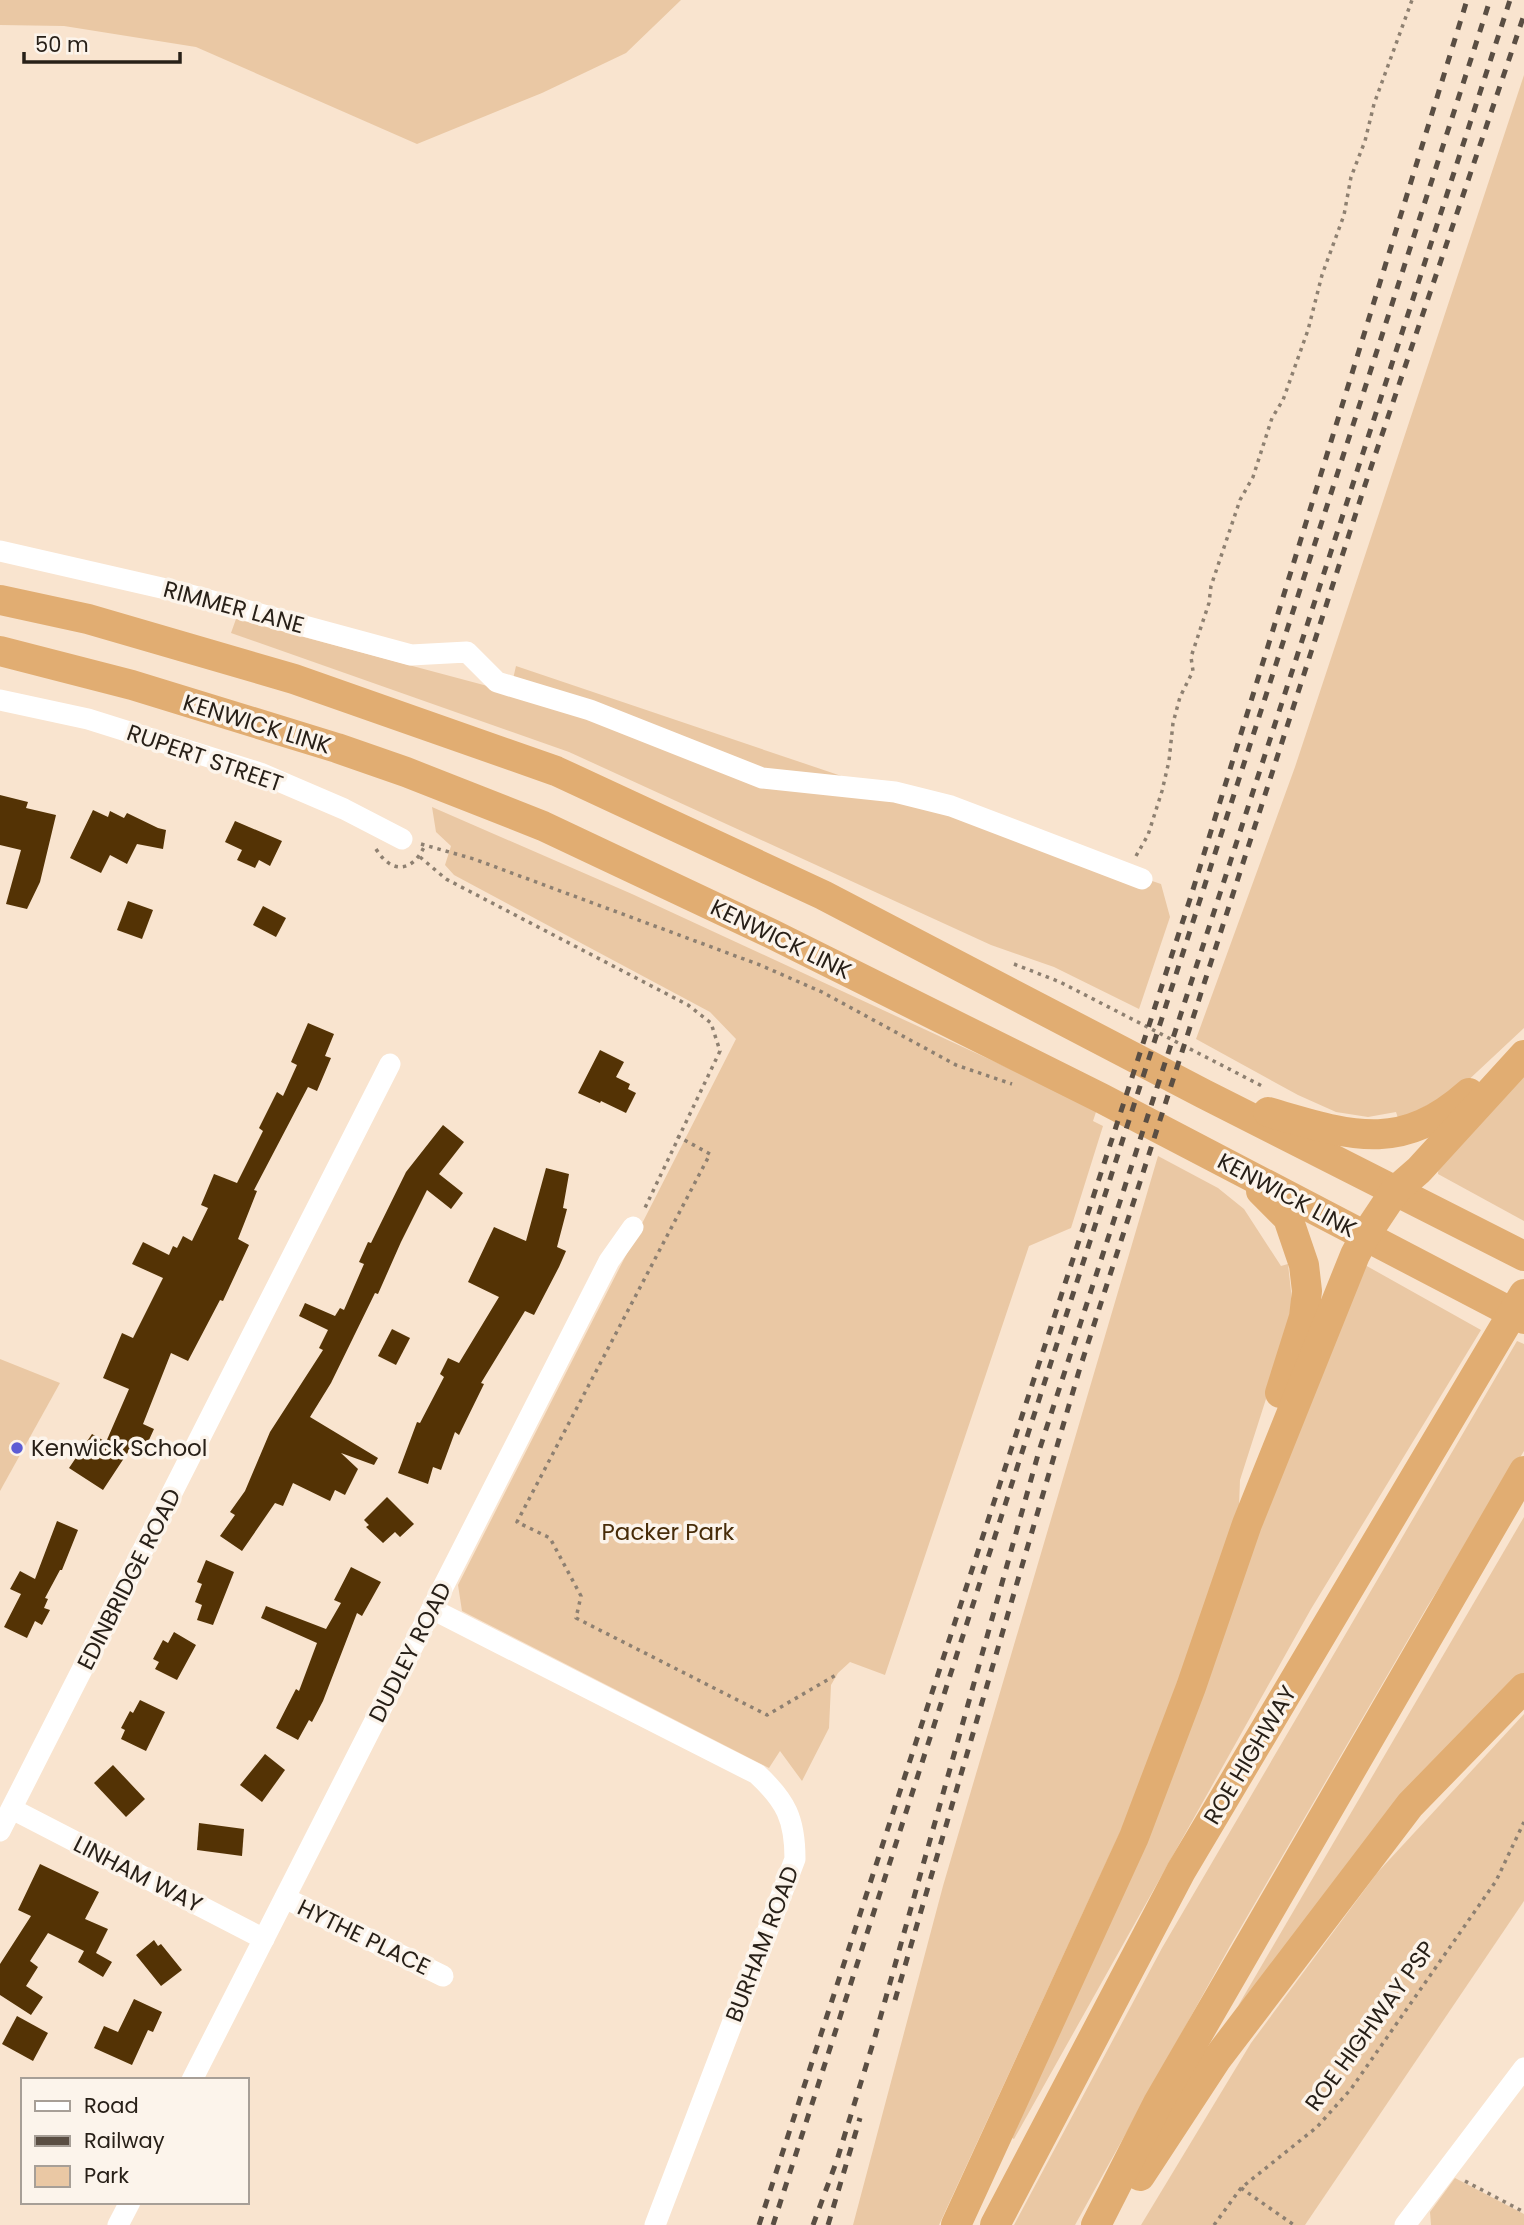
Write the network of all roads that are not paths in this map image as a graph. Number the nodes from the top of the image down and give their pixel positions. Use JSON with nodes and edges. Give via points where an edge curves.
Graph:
{"nodes":[{"id":1,"x":0,"y":551,"type":"edge"},
{"id":2,"x":0,"y":600,"type":"edge"},
{"id":3,"x":0,"y":651,"type":"edge"},
{"id":4,"x":0,"y":700,"type":"edge"},
{"id":5,"x":402,"y":839,"type":"road end"},
{"id":6,"x":1134,"y":877,"type":"road end"},
{"id":7,"x":1524,"y":1045,"type":"edge"},
{"id":8,"x":1524,"y":1055,"type":"edge"},
{"id":9,"x":390,"y":1065,"type":"dead end"},
{"id":10,"x":1193,"y":1089,"type":"junction"},
{"id":11,"x":1241,"y":1171,"type":"junction"},
{"id":12,"x":1395,"y":1191,"type":"junction"},
{"id":13,"x":633,"y":1227,"type":"road end"},
{"id":14,"x":1365,"y":1236,"type":"junction"},
{"id":15,"x":1524,"y":1256,"type":"edge"},
{"id":16,"x":1524,"y":1294,"type":"edge"},
{"id":17,"x":1524,"y":1319,"type":"edge"},
{"id":18,"x":1524,"y":1471,"type":"edge"},
{"id":19,"x":1247,"y":1524,"type":"junction"},
{"id":20,"x":432,"y":1609,"type":"junction"},
{"id":21,"x":1524,"y":1688,"type":"edge"},
{"id":22,"x":12,"y":1809,"type":"junction"},
{"id":23,"x":0,"y":1831,"type":"edge"},
{"id":24,"x":285,"y":1898,"type":"junction"},
{"id":25,"x":264,"y":1939,"type":"junction"},
{"id":26,"x":443,"y":1976,"type":"dead end"},
{"id":27,"x":1524,"y":2068,"type":"edge"},
{"id":28,"x":193,"y":2078,"type":"edge"},
{"id":29,"x":129,"y":2204,"type":"edge"},
{"id":30,"x":118,"y":2225,"type":"edge"},
{"id":31,"x":655,"y":2225,"type":"edge"},
{"id":32,"x":956,"y":2225,"type":"edge"},
{"id":33,"x":995,"y":2225,"type":"edge"},
{"id":34,"x":1096,"y":2225,"type":"edge"},
{"id":35,"x":1104,"y":2225,"type":"edge"},
{"id":36,"x":1405,"y":2225,"type":"edge"}],
"edges":[{"from":1,"to":6,"type":"street","name":"RIMMER LANE","via":[[179,592],[411,655],[467,652],[497,682],[590,710],[761,778],[895,792],[951,806]]},
{"from":2,"to":10,"type":"highway","via":[[88,619],[294,678],[556,771],[823,895]]},
{"from":3,"to":11,"type":"highway","name":"KENWICK LINK","via":[[132,685],[314,741],[543,826],[772,934]]},
{"from":4,"to":5,"type":"street","name":"RUPERT STREET","via":[[88,719],[260,774]]},
{"from":7,"to":10,"type":"highway","via":[[1449,1111],[1394,1134],[1336,1132]]},
{"from":8,"to":12,"type":"highway"},
{"from":9,"to":22,"type":"street","name":"EDINBRIDGE ROAD"},
{"from":10,"to":12,"type":"highway"},
{"from":11,"to":14,"type":"highway","name":"KENWICK LINK"},
{"from":11,"to":19,"type":"highway","via":[[1288,1218],[1307,1290],[1304,1317],[1252,1476]]},
{"from":12,"to":14,"type":"highway"},
{"from":12,"to":15,"type":"highway"},
{"from":13,"to":20,"type":"street","name":"DUDLEY ROAD","via":[[609,1261]]},
{"from":14,"to":17,"type":"highway","name":"KENWICK LINK"},
{"from":14,"to":19,"type":"highway"},
{"from":16,"to":33,"type":"highway","name":"ROE HIGHWAY","via":[[1181,1871]]},
{"from":18,"to":34,"type":"highway","via":[[1158,2104]]},
{"from":19,"to":32,"type":"highway","via":[[1134,1837]]},
{"from":20,"to":24,"type":"street","name":"DUDLEY ROAD"},
{"from":20,"to":31,"type":"street","name":"BURHAM ROAD","via":[[757,1773],[789,1812],[795,1859]]},
{"from":21,"to":35,"type":"highway","via":[[1410,1805],[1216,2060]]},
{"from":22,"to":23,"type":"street","name":"EDINBRIDGE ROAD"},
{"from":22,"to":25,"type":"street","name":"LINHAM WAY"},
{"from":24,"to":25,"type":"street","name":"DUDLEY ROAD"},
{"from":24,"to":26,"type":"street","name":"HYTHE PLACE"},
{"from":25,"to":28,"type":"street","name":"DUDLEY ROAD"},
{"from":27,"to":36,"type":"street"},
{"from":29,"to":30,"type":"street"}]}
